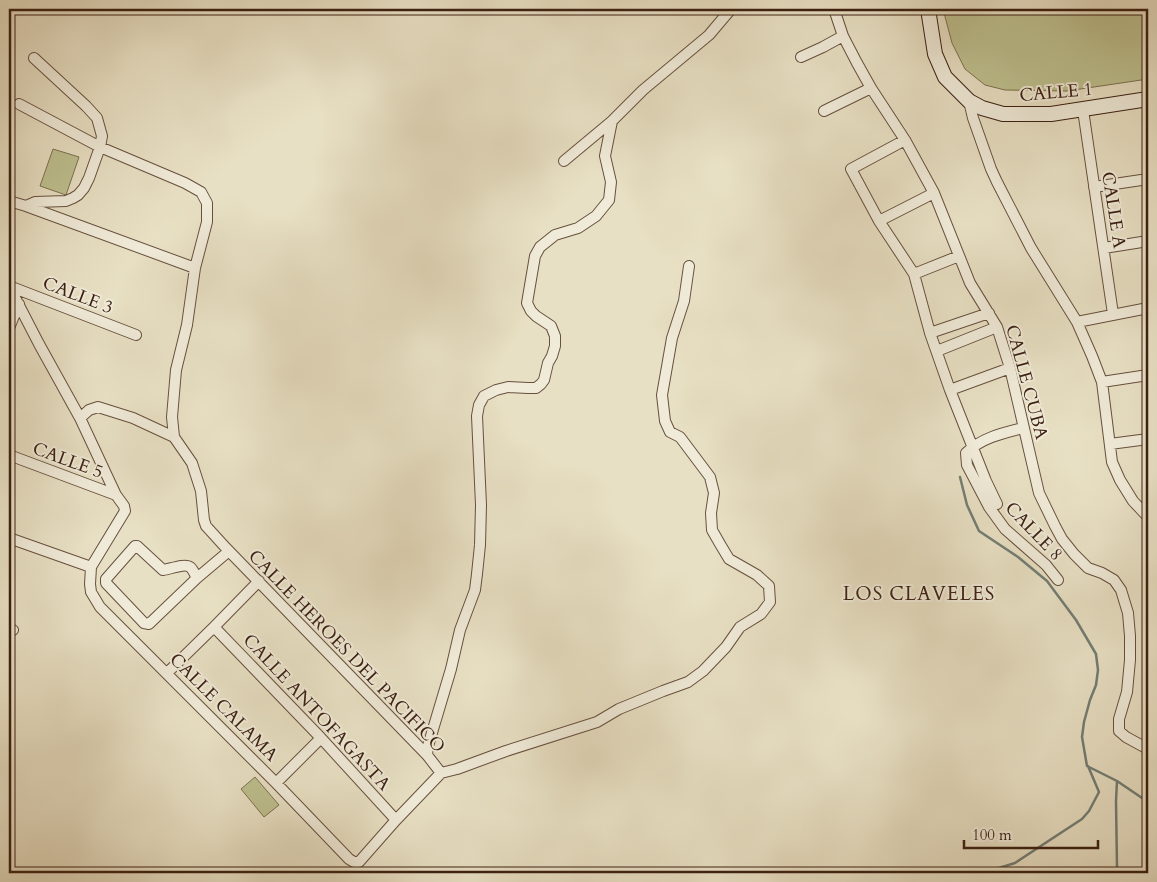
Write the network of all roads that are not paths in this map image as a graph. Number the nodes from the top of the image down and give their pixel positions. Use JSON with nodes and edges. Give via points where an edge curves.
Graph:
{"nodes":[{"id":1,"x":731,"y":9,"type":"edge"},
{"id":2,"x":834,"y":9,"type":"edge"},
{"id":3,"x":928,"y":9,"type":"edge"},
{"id":4,"x":844,"y":36,"type":"junction"},
{"id":5,"x":802,"y":56,"type":"dead end"},
{"id":6,"x":34,"y":58,"type":"dead end"},
{"id":7,"x":871,"y":88,"type":"junction"},
{"id":8,"x":1148,"y":99,"type":"edge"},
{"id":9,"x":969,"y":101,"type":"junction"},
{"id":10,"x":19,"y":104,"type":"dead end"},
{"id":11,"x":1083,"y":110,"type":"junction"},
{"id":12,"x":824,"y":111,"type":"dead end"},
{"id":13,"x":612,"y":122,"type":"junction"},
{"id":14,"x":904,"y":140,"type":"junction"},
{"id":15,"x":100,"y":147,"type":"junction"},
{"id":16,"x":564,"y":161,"type":"dead end"},
{"id":17,"x":1148,"y":178,"type":"edge"},
{"id":18,"x":1094,"y":187,"type":"junction"},
{"id":19,"x":934,"y":193,"type":"junction"},
{"id":20,"x":9,"y":201,"type":"edge"},
{"id":21,"x":26,"y":206,"type":"junction"},
{"id":22,"x":878,"y":221,"type":"junction"},
{"id":23,"x":1148,"y":241,"type":"edge"},
{"id":24,"x":1104,"y":248,"type":"junction"},
{"id":25,"x":959,"y":256,"type":"junction"},
{"id":26,"x":689,"y":266,"type":"dead end"},
{"id":27,"x":195,"y":268,"type":"junction"},
{"id":28,"x":914,"y":274,"type":"junction"},
{"id":29,"x":9,"y":286,"type":"edge"},
{"id":30,"x":19,"y":304,"type":"junction"},
{"id":31,"x":1148,"y":308,"type":"edge"},
{"id":32,"x":988,"y":313,"type":"junction"},
{"id":33,"x":1114,"y":314,"type":"junction"},
{"id":34,"x":1077,"y":322,"type":"junction"},
{"id":35,"x":997,"y":327,"type":"junction"},
{"id":36,"x":9,"y":328,"type":"edge"},
{"id":37,"x":930,"y":333,"type":"junction"},
{"id":38,"x":136,"y":335,"type":"dead end"},
{"id":39,"x":937,"y":351,"type":"junction"},
{"id":40,"x":1010,"y":368,"type":"junction"},
{"id":41,"x":1148,"y":375,"type":"edge"},
{"id":42,"x":1102,"y":382,"type":"junction"},
{"id":43,"x":950,"y":390,"type":"junction"},
{"id":44,"x":80,"y":418,"type":"junction"},
{"id":45,"x":1023,"y":428,"type":"junction"},
{"id":46,"x":174,"y":437,"type":"junction"},
{"id":47,"x":1148,"y":439,"type":"edge"},
{"id":48,"x":1110,"y":444,"type":"junction"},
{"id":49,"x":973,"y":446,"type":"junction"},
{"id":50,"x":9,"y":455,"type":"edge"},
{"id":51,"x":116,"y":495,"type":"junction"},
{"id":52,"x":997,"y":504,"type":"dead end"},
{"id":53,"x":1148,"y":517,"type":"edge"},
{"id":54,"x":9,"y":538,"type":"edge"},
{"id":55,"x":228,"y":550,"type":"junction"},
{"id":56,"x":91,"y":567,"type":"junction"},
{"id":57,"x":195,"y":574,"type":"junction"},
{"id":58,"x":1058,"y":580,"type":"dead end"},
{"id":59,"x":259,"y":581,"type":"junction"},
{"id":60,"x":214,"y":627,"type":"junction"},
{"id":61,"x":167,"y":673,"type":"junction"},
{"id":62,"x":321,"y":738,"type":"junction"},
{"id":63,"x":1148,"y":749,"type":"edge"},
{"id":64,"x":427,"y":755,"type":"junction"},
{"id":65,"x":441,"y":773,"type":"junction"},
{"id":66,"x":276,"y":783,"type":"junction"},
{"id":67,"x":396,"y":820,"type":"junction"}],
"edges":[{"from":1,"to":13,"type":"street","via":[[708,35],[643,90]]},
{"from":2,"to":4,"type":"street","name":"CALLE CUBA"},
{"from":3,"to":9,"type":"street","via":[[935,54],[945,77]]},
{"from":4,"to":5,"type":"street"},
{"from":4,"to":7,"type":"street","name":"CALLE CUBA"},
{"from":6,"to":15,"type":"street","via":[[97,118],[102,136]]},
{"from":7,"to":12,"type":"street"},
{"from":7,"to":14,"type":"street","name":"CALLE CUBA"},
{"from":8,"to":11,"type":"street","name":"CALLE 1"},
{"from":9,"to":11,"type":"street","name":"CALLE 1","via":[[1004,114]]},
{"from":9,"to":34,"type":"street","via":[[997,182],[1030,248]]},
{"from":10,"to":15,"type":"street"},
{"from":11,"to":18,"type":"street","name":"CALLE A"},
{"from":13,"to":16,"type":"street"},
{"from":13,"to":64,"type":"street","via":[[605,156],[611,182],[609,200],[596,216],[578,228],[555,235],[540,247],[535,256],[527,303],[536,316],[550,326],[556,346],[544,380],[536,388],[496,390],[484,396],[479,405],[481,505],[475,590],[460,630]]},
{"from":14,"to":19,"type":"street","name":"CALLE CUBA"},
{"from":14,"to":22,"type":"street","via":[[851,169]]},
{"from":15,"to":21,"type":"street","via":[[89,178],[78,195],[66,201],[35,202]]},
{"from":15,"to":27,"type":"street","via":[[201,192],[207,203],[207,222]]},
{"from":17,"to":18,"type":"street"},
{"from":18,"to":24,"type":"street","name":"CALLE A"},
{"from":19,"to":22,"type":"street"},
{"from":19,"to":25,"type":"street","name":"CALLE CUBA"},
{"from":20,"to":21,"type":"street"},
{"from":21,"to":27,"type":"street"},
{"from":22,"to":28,"type":"street"},
{"from":23,"to":24,"type":"street"},
{"from":24,"to":33,"type":"street","name":"CALLE A"},
{"from":25,"to":28,"type":"street"},
{"from":25,"to":32,"type":"street","name":"CALLE CUBA"},
{"from":26,"to":65,"type":"street","via":[[662,395],[665,421],[670,432],[680,437],[710,477],[714,493],[712,530],[720,544],[729,559],[769,586],[770,602],[761,614],[740,627],[726,647],[688,682],[619,709],[597,722]]},
{"from":27,"to":46,"type":"street","via":[[187,325],[176,370],[172,416]]},
{"from":28,"to":37,"type":"street"},
{"from":29,"to":30,"type":"street"},
{"from":29,"to":38,"type":"street","name":"CALLE 3"},
{"from":30,"to":36,"type":"street"},
{"from":30,"to":44,"type":"street"},
{"from":31,"to":33,"type":"street"},
{"from":32,"to":35,"type":"street","name":"CALLE CUBA"},
{"from":32,"to":37,"type":"street"},
{"from":33,"to":34,"type":"street"},
{"from":34,"to":42,"type":"street"},
{"from":35,"to":39,"type":"street"},
{"from":35,"to":40,"type":"street","name":"CALLE CUBA"},
{"from":37,"to":39,"type":"street"},
{"from":39,"to":43,"type":"street"},
{"from":40,"to":43,"type":"street"},
{"from":40,"to":45,"type":"street","name":"CALLE CUBA"},
{"from":41,"to":42,"type":"street"},
{"from":42,"to":48,"type":"street"},
{"from":43,"to":49,"type":"street"},
{"from":44,"to":46,"type":"street","via":[[98,407],[133,418]]},
{"from":44,"to":51,"type":"street"},
{"from":45,"to":49,"type":"street"},
{"from":45,"to":63,"type":"street","name":"CALLE CUBA","via":[[1039,493],[1062,539],[1088,568],[1114,580],[1121,590],[1128,613],[1130,660],[1119,731]]},
{"from":46,"to":55,"type":"street","name":"CALLE HEROES DEL PACIFICO","via":[[192,463],[201,491],[204,520]]},
{"from":47,"to":48,"type":"street"},
{"from":48,"to":53,"type":"street","via":[[1112,462],[1120,480],[1132,501]]},
{"from":49,"to":52,"type":"street"},
{"from":49,"to":58,"type":"street","name":"CALLE 8","via":[[966,453],[966,466],[989,507],[1005,529]]},
{"from":50,"to":51,"type":"street","name":"CALLE 5"},
{"from":51,"to":56,"type":"street","via":[[125,511]]},
{"from":54,"to":56,"type":"street"},
{"from":55,"to":57,"type":"street"},
{"from":55,"to":59,"type":"street","name":"CALLE HEROES DEL PACIFICO"},
{"from":56,"to":61,"type":"street","name":"CALLE CALAMA","via":[[91,592],[100,608]]},
{"from":57,"to":57,"type":"street","via":[[186,565],[163,570],[135,546],[109,574],[106,583],[144,623],[149,624]]},
{"from":59,"to":60,"type":"street"},
{"from":59,"to":64,"type":"street","name":"CALLE HEROES DEL PACIFICO"},
{"from":60,"to":61,"type":"street"},
{"from":60,"to":62,"type":"street","name":"CALLE ANTOFAGASTA"},
{"from":61,"to":66,"type":"street","name":"CALLE CALAMA"},
{"from":62,"to":66,"type":"street"},
{"from":62,"to":67,"type":"street","name":"CALLE ANTOFAGASTA"},
{"from":64,"to":65,"type":"street","name":"CALLE HEROES DEL PACIFICO"},
{"from":65,"to":67,"type":"street"},
{"from":66,"to":67,"type":"street","name":"CALLE CALAMA","via":[[354,862],[359,862]]}]}
